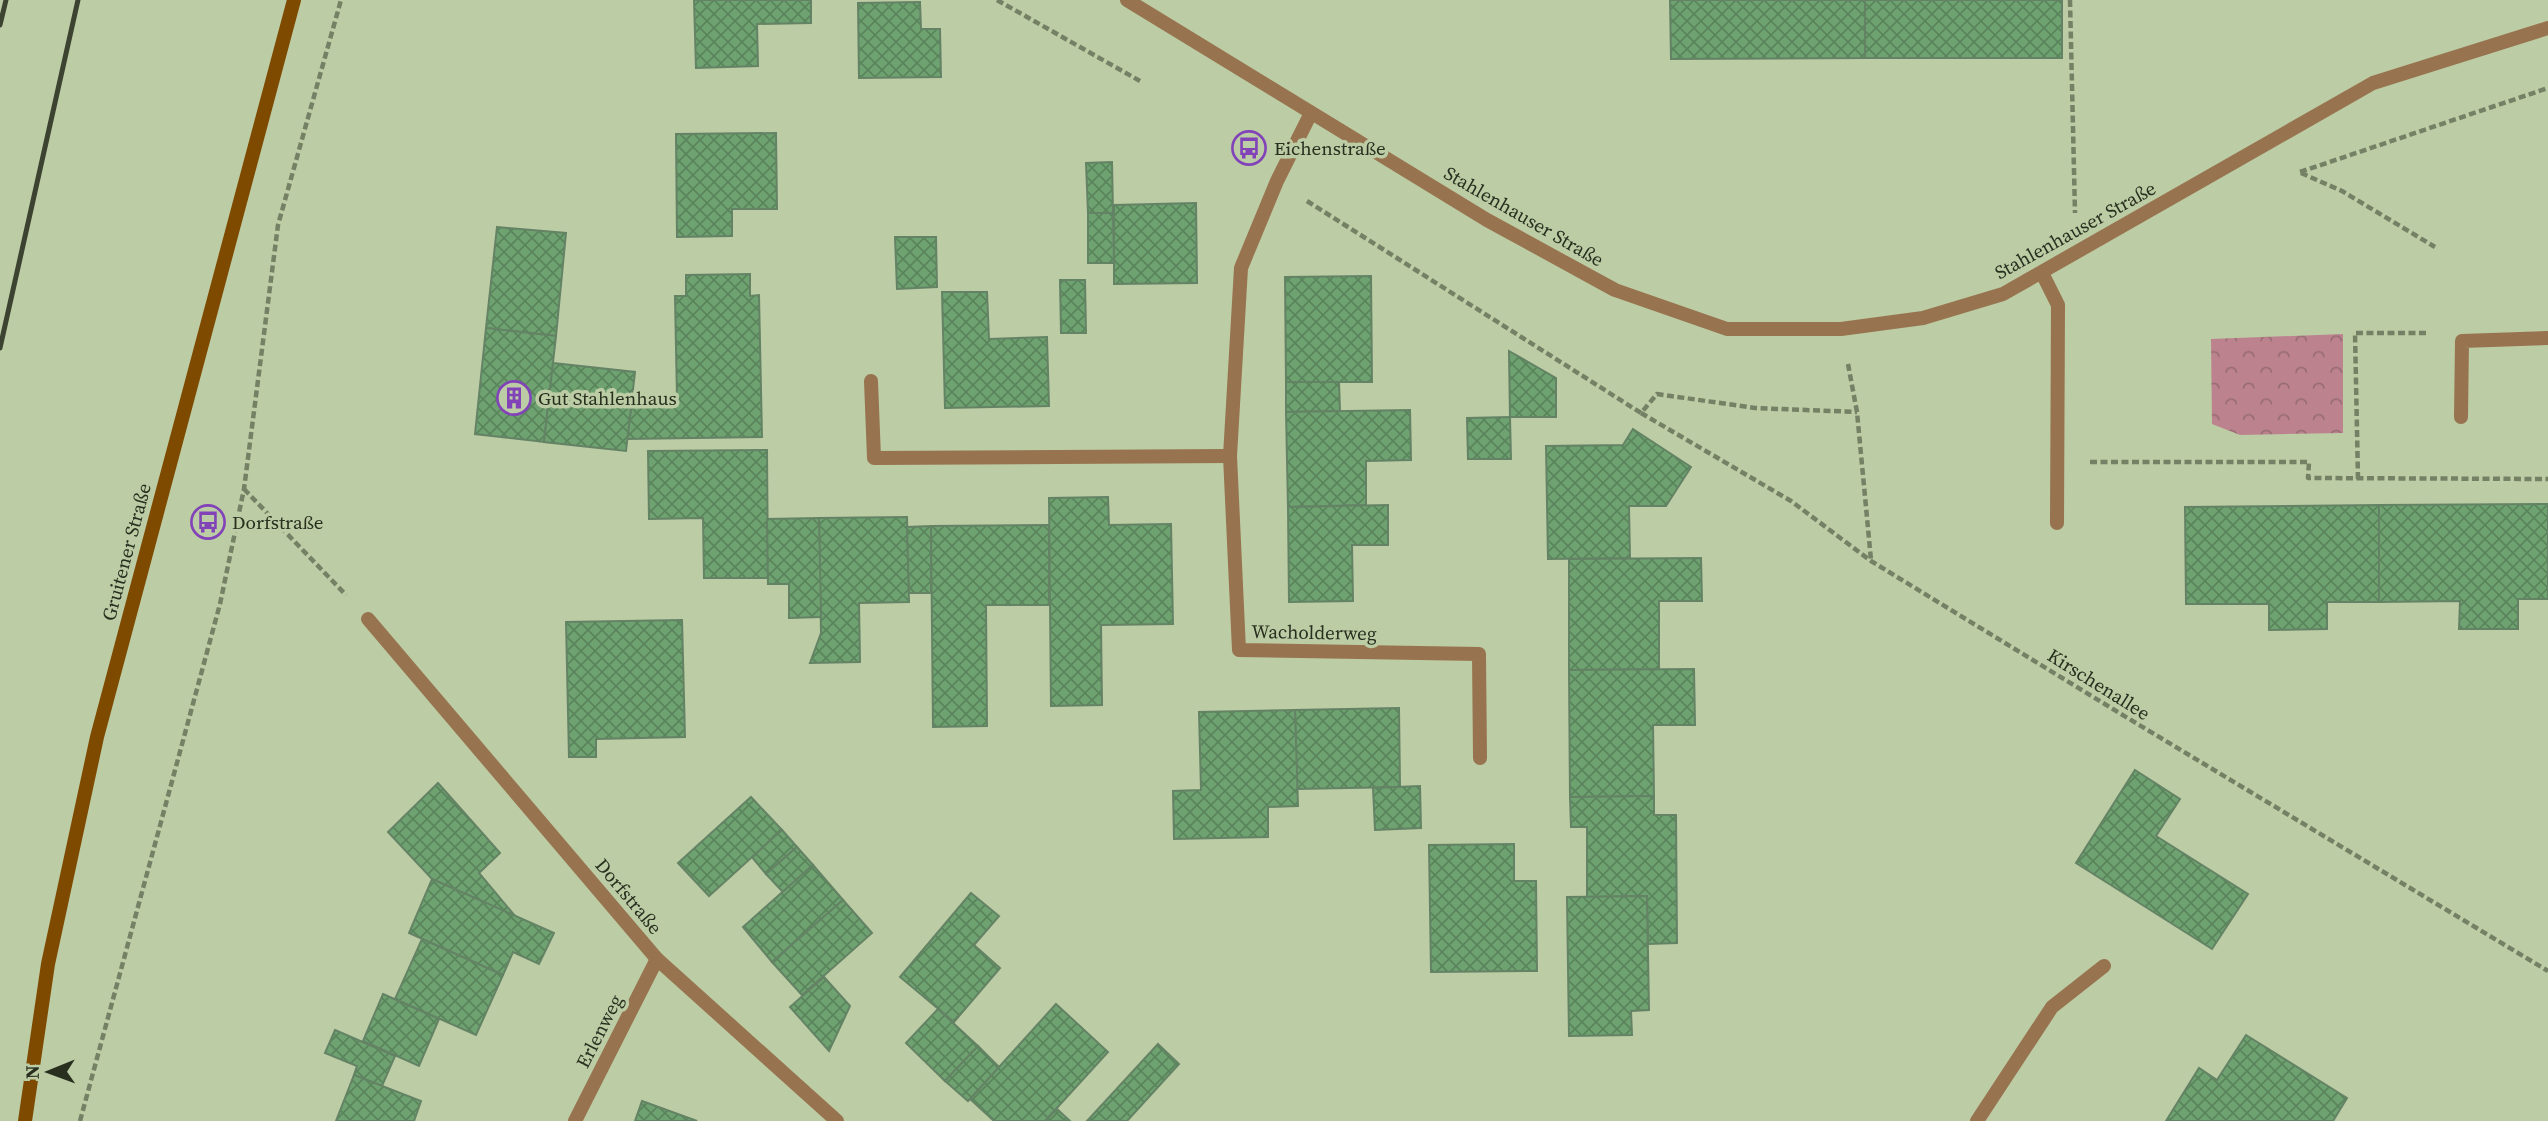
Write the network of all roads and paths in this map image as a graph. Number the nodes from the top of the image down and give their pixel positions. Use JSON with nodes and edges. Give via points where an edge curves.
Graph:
{"nodes":[{"id":1,"x":294,"y":0,"type":"edge"},
{"id":2,"x":341,"y":0,"type":"edge"},
{"id":3,"x":997,"y":0,"type":"edge"},
{"id":4,"x":1127,"y":0,"type":"edge"},
{"id":5,"x":2070,"y":0,"type":"edge"},
{"id":6,"x":2548,"y":28,"type":"edge"},
{"id":7,"x":1140,"y":80,"type":"dead end"},
{"id":8,"x":2548,"y":89,"type":"edge"},
{"id":9,"x":1311,"y":113,"type":"junction"},
{"id":10,"x":2278,"y":139,"type":"junction"},
{"id":11,"x":2300,"y":172,"type":"junction"},
{"id":12,"x":1277,"y":181,"type":"junction"},
{"id":13,"x":2092,"y":243,"type":"junction"},
{"id":14,"x":2435,"y":247,"type":"dead end"},
{"id":15,"x":2042,"y":272,"type":"junction"},
{"id":16,"x":1841,"y":329,"type":"junction"},
{"id":17,"x":2548,"y":338,"type":"edge"},
{"id":18,"x":2462,"y":341,"type":"junction"},
{"id":19,"x":871,"y":381,"type":"dead end"},
{"id":20,"x":1857,"y":412,"type":"junction"},
{"id":21,"x":1641,"y":413,"type":"junction"},
{"id":22,"x":2461,"y":417,"type":"dead end"},
{"id":23,"x":1230,"y":456,"type":"junction"},
{"id":24,"x":2056,"y":462,"type":"junction"},
{"id":25,"x":2358,"y":479,"type":"junction"},
{"id":26,"x":2548,"y":479,"type":"edge"},
{"id":27,"x":244,"y":489,"type":"junction"},
{"id":28,"x":2057,"y":523,"type":"dead end"},
{"id":29,"x":1871,"y":561,"type":"junction"},
{"id":30,"x":368,"y":619,"type":"joint"},
{"id":31,"x":1480,"y":758,"type":"dead end"},
{"id":32,"x":657,"y":959,"type":"junction"},
{"id":33,"x":2104,"y":965,"type":"dead end"},
{"id":34,"x":2548,"y":971,"type":"edge"},
{"id":35,"x":25,"y":1121,"type":"edge"},
{"id":36,"x":80,"y":1121,"type":"edge"},
{"id":37,"x":575,"y":1121,"type":"edge"},
{"id":38,"x":837,"y":1121,"type":"edge"},
{"id":39,"x":1977,"y":1121,"type":"edge"}],
"edges":[{"from":1,"to":35,"type":"main road","name":"Gruitener Straße","via":[[97,737],[48,964]]},
{"from":2,"to":27,"type":"path","via":[[278,225]]},
{"from":3,"to":7,"type":"path"},
{"from":4,"to":9,"type":"street","name":"Stahlenhauser Straße"},
{"from":5,"to":13,"type":"path","via":[[2075,218]]},
{"from":6,"to":10,"type":"street","name":"Stahlenhauser Straße","via":[[2373,83]]},
{"from":8,"to":11,"type":"path"},
{"from":9,"to":12,"type":"street","name":"Wacholderweg"},
{"from":9,"to":16,"type":"street","name":"Stahlenhauser Straße","via":[[1487,220],[1615,290],[1727,329]]},
{"from":10,"to":11,"type":"path"},
{"from":10,"to":13,"type":"street","name":"Stahlenhauser Straße"},
{"from":11,"to":14,"type":"path","via":[[2342,191]]},
{"from":12,"to":21,"type":"path","name":"Kirschenallee"},
{"from":12,"to":23,"type":"street","name":"Wacholderweg","via":[[1241,268]]},
{"from":13,"to":15,"type":"street","name":"Stahlenhauser Straße"},
{"from":15,"to":16,"type":"street","name":"Stahlenhauser Straße","via":[[2003,294],[1923,318]]},
{"from":15,"to":24,"type":"street","via":[[2058,305]]},
{"from":16,"to":20,"type":"path"},
{"from":17,"to":18,"type":"street"},
{"from":18,"to":22,"type":"street"},
{"from":18,"to":25,"type":"path","via":[[2442,332],[2355,333]]},
{"from":19,"to":23,"type":"street","via":[[874,458]]},
{"from":20,"to":21,"type":"path","via":[[1755,408],[1657,394]]},
{"from":20,"to":29,"type":"path"},
{"from":21,"to":29,"type":"path","name":"Kirschenallee","via":[[1791,501]]},
{"from":23,"to":31,"type":"street","name":"Wacholderweg","via":[[1238,650],[1479,654]]},
{"from":24,"to":25,"type":"path","via":[[2309,462],[2308,478]]},
{"from":24,"to":28,"type":"street"},
{"from":25,"to":26,"type":"path"},
{"from":27,"to":30,"type":"path"},
{"from":27,"to":36,"type":"path","via":[[220,604]]},
{"from":29,"to":34,"type":"path","name":"Kirschenallee"},
{"from":30,"to":32,"type":"street","name":"Dorfstraße"},
{"from":32,"to":37,"type":"street","name":"Erlenweg"},
{"from":32,"to":38,"type":"street","name":"Dorfstraße"},
{"from":33,"to":39,"type":"street","via":[[2052,1007]]}]}
